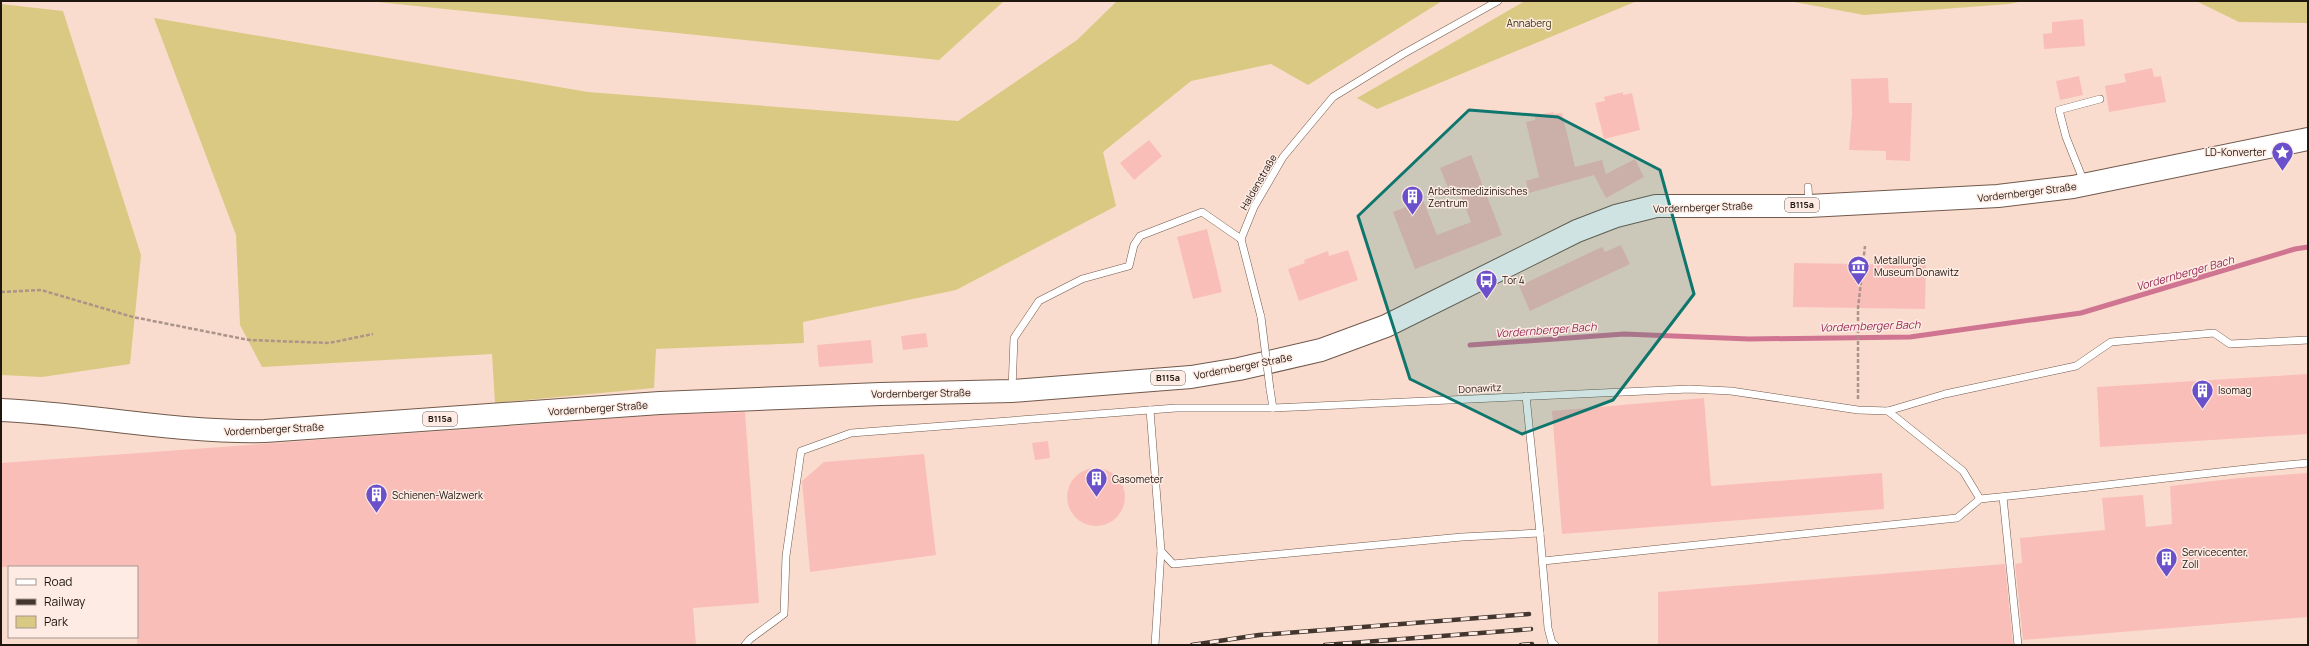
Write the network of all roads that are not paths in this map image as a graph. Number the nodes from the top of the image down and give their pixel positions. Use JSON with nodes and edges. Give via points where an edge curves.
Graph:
{"nodes":[{"id":1,"x":1498,"y":1,"type":"edge"},
{"id":2,"x":2100,"y":99,"type":"dead end"},
{"id":3,"x":2308,"y":139,"type":"edge"},
{"id":4,"x":2085,"y":184,"type":"junction"},
{"id":5,"x":1241,"y":239,"type":"junction"},
{"id":6,"x":2308,"y":340,"type":"edge"},
{"id":7,"x":1012,"y":391,"type":"junction"},
{"id":8,"x":1526,"y":396,"type":"junction"},
{"id":9,"x":1273,"y":408,"type":"junction"},
{"id":10,"x":1,"y":410,"type":"edge"},
{"id":11,"x":1150,"y":410,"type":"junction"},
{"id":12,"x":1888,"y":411,"type":"junction"},
{"id":13,"x":2308,"y":463,"type":"edge"},
{"id":14,"x":2003,"y":497,"type":"junction"},
{"id":15,"x":1980,"y":499,"type":"junction"},
{"id":16,"x":1540,"y":533,"type":"junction"},
{"id":17,"x":1161,"y":551,"type":"junction"},
{"id":18,"x":1543,"y":561,"type":"junction"},
{"id":19,"x":745,"y":645,"type":"edge"},
{"id":20,"x":1155,"y":645,"type":"edge"},
{"id":21,"x":1555,"y":645,"type":"edge"},
{"id":22,"x":2018,"y":645,"type":"edge"}],
"edges":[{"from":1,"to":5,"type":"lane","name":"Haldenstraße","via":[[1403,54],[1333,98],[1283,158],[1254,207]]},
{"from":2,"to":4,"type":"lane","via":[[2059,110],[2066,137]]},
{"from":3,"to":4,"type":"main road","name":"Vordernberger Straße","number":"B115a"},
{"from":4,"to":7,"type":"main road","name":"Vordernberger Straße","number":"B115a","via":[[1998,196],[1808,196],[1656,206],[1616,216],[1576,231],[1386,326],[1321,350],[1191,377]]},
{"from":5,"to":7,"type":"lane","via":[[1202,212],[1140,236],[1134,245],[1129,266],[1082,280],[1038,301],[1014,338]]},
{"from":5,"to":9,"type":"lane","bridge":true,"via":[[1261,317]]},
{"from":6,"to":12,"type":"lane","name":"Donawitz","via":[[2230,344],[2214,333],[2111,342],[2076,366],[1945,394]]},
{"from":7,"to":10,"type":"main road","name":"Vordernberger Straße","number":"B115a","via":[[660,403],[225,432]]},
{"from":8,"to":9,"type":"lane","name":"Donawitz"},
{"from":8,"to":12,"type":"lane","name":"Donawitz","via":[[1689,389],[1731,391],[1858,410]]},
{"from":8,"to":16,"type":"lane"},
{"from":9,"to":11,"type":"lane","name":"Donawitz"},
{"from":11,"to":17,"type":"lane"},
{"from":11,"to":19,"type":"lane","name":"Donawitz","via":[[851,433],[801,451],[786,556],[784,614]]},
{"from":12,"to":15,"type":"lane","via":[[1963,471]]},
{"from":13,"to":14,"type":"lane","via":[[2189,474],[2147,482]]},
{"from":14,"to":15,"type":"lane"},
{"from":14,"to":22,"type":"lane"},
{"from":15,"to":18,"type":"lane","via":[[1957,518]]},
{"from":16,"to":17,"type":"lane","via":[[1462,536],[1173,564]]},
{"from":16,"to":18,"type":"lane"},
{"from":17,"to":20,"type":"lane"},
{"from":18,"to":21,"type":"lane","via":[[1548,628],[1552,643]]}]}
